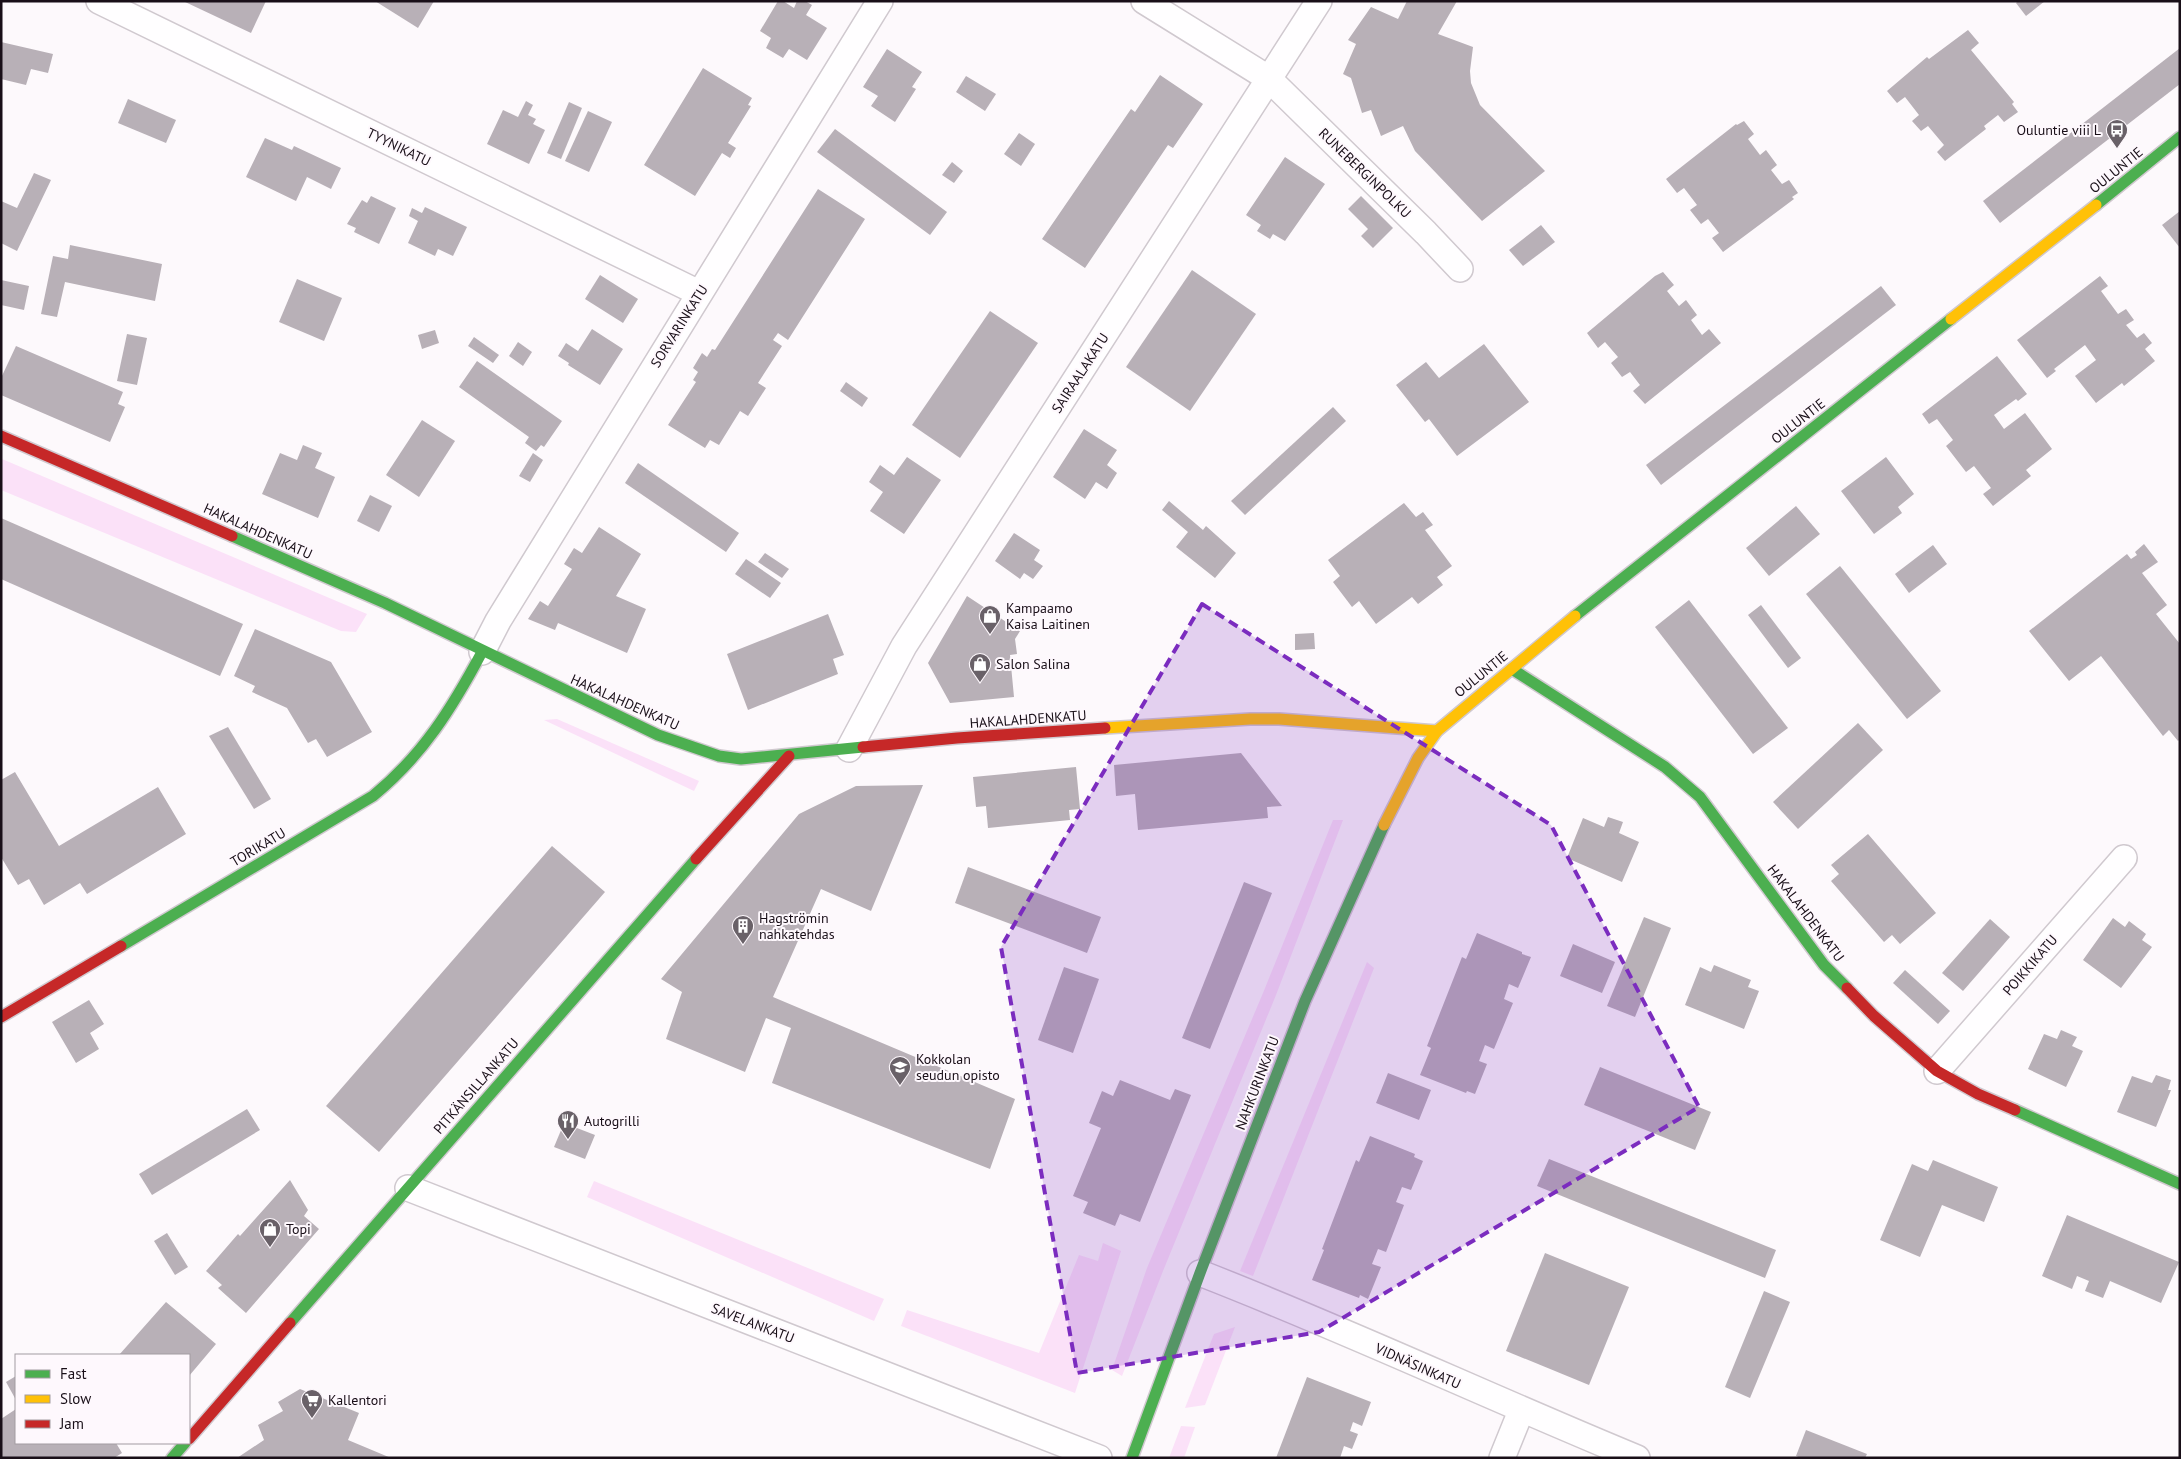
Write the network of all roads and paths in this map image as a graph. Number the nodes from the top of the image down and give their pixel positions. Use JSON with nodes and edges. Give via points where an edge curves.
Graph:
{"nodes":[{"id":1,"x":99,"y":1,"type":"edge"},
{"id":2,"x":880,"y":1,"type":"edge"},
{"id":3,"x":1144,"y":1,"type":"edge"},
{"id":4,"x":1319,"y":1,"type":"edge"},
{"id":5,"x":1268,"y":78,"type":"junction"},
{"id":6,"x":2180,"y":137,"type":"edge"},
{"id":7,"x":1460,"y":269,"type":"dead end"},
{"id":8,"x":699,"y":293,"type":"junction"},
{"id":9,"x":1,"y":436,"type":"edge"},
{"id":10,"x":482,"y":652,"type":"junction"},
{"id":11,"x":1512,"y":669,"type":"junction"},
{"id":12,"x":1437,"y":731,"type":"junction"},
{"id":13,"x":849,"y":749,"type":"junction"},
{"id":14,"x":789,"y":756,"type":"junction"},
{"id":15,"x":2124,"y":858,"type":"dead end"},
{"id":16,"x":1,"y":1017,"type":"edge"},
{"id":17,"x":1937,"y":1071,"type":"junction"},
{"id":18,"x":2180,"y":1184,"type":"edge"},
{"id":19,"x":408,"y":1188,"type":"junction"},
{"id":20,"x":1200,"y":1273,"type":"junction"},
{"id":21,"x":1521,"y":1411,"type":"junction"},
{"id":22,"x":190,"y":1438,"type":"edge"},
{"id":23,"x":184,"y":1444,"type":"edge"},
{"id":24,"x":172,"y":1458,"type":"edge"},
{"id":25,"x":1099,"y":1458,"type":"edge"},
{"id":26,"x":1132,"y":1458,"type":"edge"},
{"id":27,"x":1502,"y":1458,"type":"edge"},
{"id":28,"x":1637,"y":1458,"type":"edge"}],
"edges":[{"from":1,"to":8,"type":"street","name":"TYYNIKATU"},
{"from":2,"to":8,"type":"street","name":"SORVARINKATU"},
{"from":3,"to":5,"type":"street","name":"RUNEBERGINPOLKU"},
{"from":4,"to":5,"type":"street","name":"SAIRAALAKATU"},
{"from":5,"to":7,"type":"street","name":"RUNEBERGINPOLKU"},
{"from":5,"to":13,"type":"street","name":"SAIRAALAKATU","via":[[904,646]]},
{"from":6,"to":11,"type":"street","name":"OULUNTIE","via":[[1606,590]]},
{"from":8,"to":10,"type":"street","name":"SORVARINKATU"},
{"from":9,"to":10,"type":"street","name":"HAKALAHDENKATU","via":[[385,603]]},
{"from":10,"to":14,"type":"street","name":"HAKALAHDENKATU","via":[[666,738],[719,756],[740,759]]},
{"from":10,"to":16,"type":"street","name":"TORIKATU","via":[[439,728],[401,773],[373,796]]},
{"from":11,"to":12,"type":"street","name":"OULUNTIE"},
{"from":11,"to":17,"type":"street","name":"HAKALAHDENKATU","via":[[1665,767],[1700,797],[1824,965],[1874,1016]]},
{"from":12,"to":13,"type":"street","name":"HAKALAHDENKATU","via":[[1250,719],[957,738]]},
{"from":12,"to":20,"type":"street","name":"NAHKURINKATU","via":[[1418,758],[1384,824],[1305,1001]]},
{"from":13,"to":14,"type":"street","name":"HAKALAHDENKATU"},
{"from":14,"to":19,"type":"street","name":"PITKÄNSILLANKATU","via":[[732,816]]},
{"from":15,"to":17,"type":"street","name":"POIKKIKATU"},
{"from":17,"to":18,"type":"street","name":"HAKALAHDENKATU","via":[[1978,1094]]},
{"from":19,"to":22,"type":"street","name":"PITKÄNSILLANKATU"},
{"from":19,"to":25,"type":"street","name":"SAVELANKATU"},
{"from":20,"to":21,"type":"street","name":"VIDNÄSINKATU"},
{"from":20,"to":26,"type":"street","name":"NAHKURINKATU"},
{"from":21,"to":27,"type":"street"},
{"from":21,"to":28,"type":"street","name":"VIDNÄSINKATU"},
{"from":23,"to":24,"type":"street"}]}
